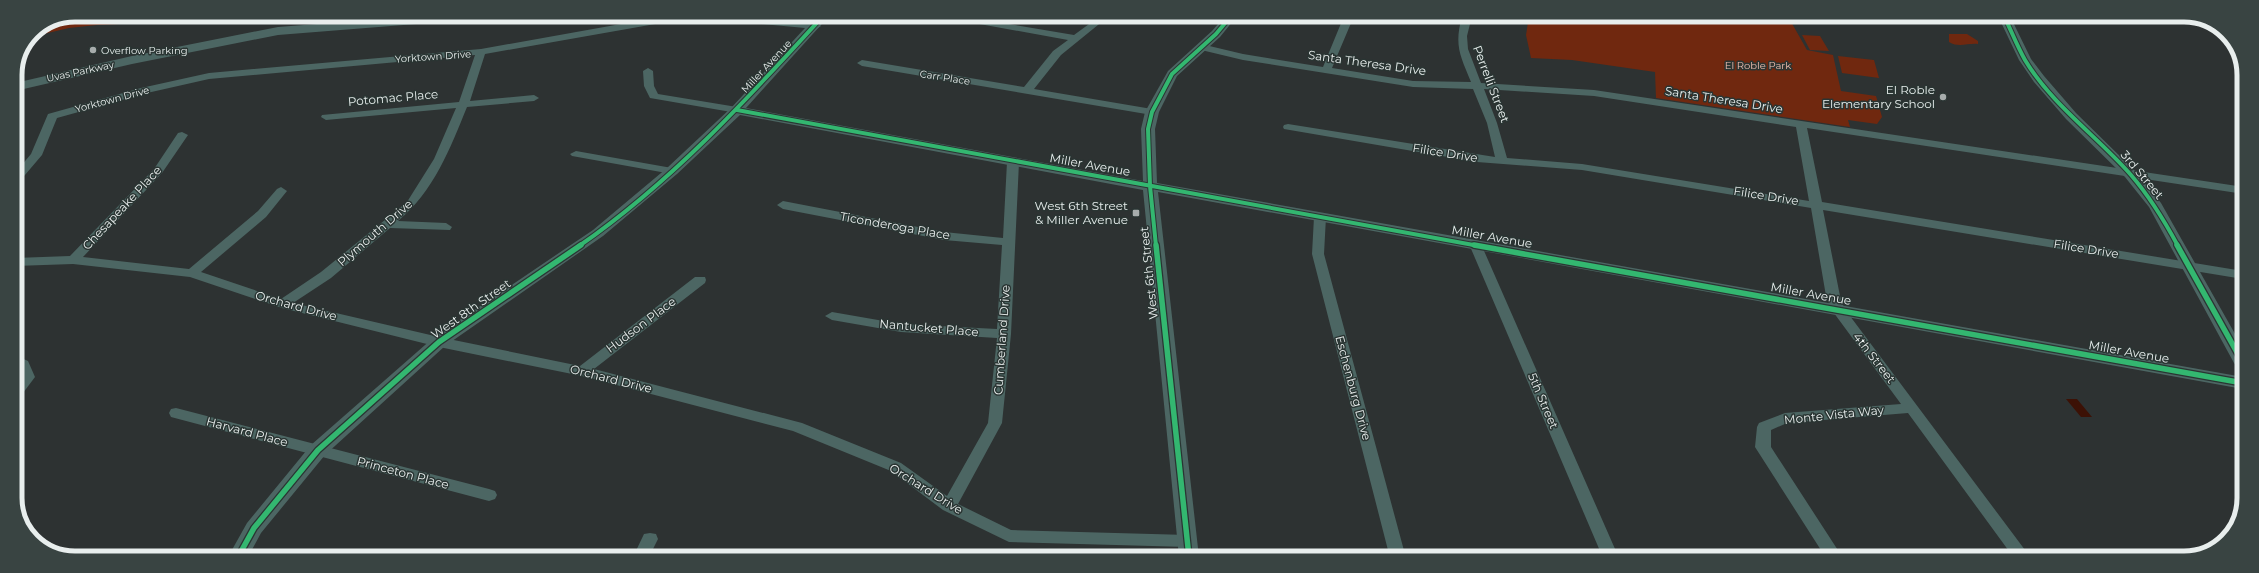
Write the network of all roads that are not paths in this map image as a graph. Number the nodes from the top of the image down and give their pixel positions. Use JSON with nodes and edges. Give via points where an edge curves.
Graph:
{"nodes":[{"id":1,"x":391,"y":22,"type":"edge"},
{"id":2,"x":650,"y":22,"type":"edge"},
{"id":3,"x":783,"y":22,"type":"edge"},
{"id":4,"x":819,"y":22,"type":"edge"},
{"id":5,"x":972,"y":22,"type":"edge"},
{"id":6,"x":1097,"y":22,"type":"edge"},
{"id":7,"x":1226,"y":22,"type":"edge"},
{"id":8,"x":1346,"y":22,"type":"edge"},
{"id":9,"x":1466,"y":22,"type":"edge"},
{"id":10,"x":2007,"y":22,"type":"edge"},
{"id":11,"x":816,"y":26,"type":"junction"},
{"id":12,"x":1075,"y":38,"type":"junction"},
{"id":13,"x":1201,"y":47,"type":"junction"},
{"id":14,"x":481,"y":52,"type":"junction"},
{"id":15,"x":862,"y":63,"type":"dead end"},
{"id":16,"x":648,"y":71,"type":"dead end"},
{"id":17,"x":1326,"y":71,"type":"junction"},
{"id":18,"x":22,"y":85,"type":"edge"},
{"id":19,"x":1478,"y":86,"type":"junction"},
{"id":20,"x":1028,"y":91,"type":"junction"},
{"id":21,"x":534,"y":98,"type":"dead end"},
{"id":22,"x":463,"y":105,"type":"junction"},
{"id":23,"x":737,"y":110,"type":"junction"},
{"id":24,"x":1152,"y":112,"type":"junction"},
{"id":25,"x":326,"y":117,"type":"dead end"},
{"id":26,"x":1801,"y":124,"type":"junction"},
{"id":27,"x":1288,"y":127,"type":"dead end"},
{"id":28,"x":182,"y":135,"type":"dead end"},
{"id":29,"x":576,"y":154,"type":"dead end"},
{"id":30,"x":1502,"y":161,"type":"junction"},
{"id":31,"x":1013,"y":162,"type":"junction"},
{"id":32,"x":672,"y":171,"type":"junction"},
{"id":33,"x":22,"y":172,"type":"edge"},
{"id":34,"x":2130,"y":174,"type":"junction"},
{"id":35,"x":1150,"y":186,"type":"junction"},
{"id":36,"x":2237,"y":190,"type":"edge"},
{"id":37,"x":281,"y":191,"type":"dead end"},
{"id":38,"x":1815,"y":204,"type":"junction"},
{"id":39,"x":783,"y":205,"type":"dead end"},
{"id":40,"x":1320,"y":217,"type":"junction"},
{"id":41,"x":388,"y":224,"type":"junction"},
{"id":42,"x":446,"y":227,"type":"dead end"},
{"id":43,"x":1009,"y":242,"type":"junction"},
{"id":44,"x":1475,"y":244,"type":"junction"},
{"id":45,"x":73,"y":260,"type":"junction"},
{"id":46,"x":22,"y":262,"type":"edge"},
{"id":47,"x":2190,"y":266,"type":"junction"},
{"id":48,"x":192,"y":273,"type":"junction"},
{"id":49,"x":2237,"y":274,"type":"edge"},
{"id":50,"x":700,"y":280,"type":"dead end"},
{"id":51,"x":282,"y":304,"type":"junction"},
{"id":52,"x":1838,"y":309,"type":"junction"},
{"id":53,"x":832,"y":316,"type":"dead end"},
{"id":54,"x":1004,"y":334,"type":"junction"},
{"id":55,"x":439,"y":342,"type":"junction"},
{"id":56,"x":2237,"y":352,"type":"edge"},
{"id":57,"x":22,"y":364,"type":"edge"},
{"id":58,"x":582,"y":371,"type":"junction"},
{"id":59,"x":2237,"y":381,"type":"edge"},
{"id":60,"x":22,"y":385,"type":"edge"},
{"id":61,"x":1912,"y":408,"type":"junction"},
{"id":62,"x":176,"y":413,"type":"dead end"},
{"id":63,"x":318,"y":450,"type":"junction"},
{"id":64,"x":489,"y":495,"type":"dead end"},
{"id":65,"x":949,"y":506,"type":"junction"},
{"id":66,"x":650,"y":539,"type":"dead end"},
{"id":67,"x":1189,"y":549,"type":"edge"},
{"id":68,"x":241,"y":551,"type":"edge"},
{"id":69,"x":644,"y":551,"type":"edge"},
{"id":70,"x":1396,"y":551,"type":"edge"},
{"id":71,"x":1608,"y":551,"type":"edge"},
{"id":72,"x":1830,"y":551,"type":"edge"},
{"id":73,"x":2018,"y":551,"type":"edge"}],
"edges":[{"from":1,"to":18,"type":"street","name":"Uvas Parkway","via":[[278,31],[125,61]]},
{"from":2,"to":14,"type":"street","name":"Yorktown Drive"},
{"from":3,"to":11,"type":"street","name":"Yorktown Drive"},
{"from":4,"to":11,"type":"street","name":"Miller Avenue"},
{"from":5,"to":12,"type":"street"},
{"from":6,"to":12,"type":"street"},
{"from":7,"to":13,"type":"street","name":"West 6th Street"},
{"from":8,"to":17,"type":"street"},
{"from":9,"to":19,"type":"street","name":"Perrelli Street","via":[[1462,42]]},
{"from":10,"to":34,"type":"street","name":"3rd Street","via":[[2025,60],[2039,79],[2071,116]]},
{"from":11,"to":23,"type":"street","name":"Miller Avenue"},
{"from":12,"to":20,"type":"street","via":[[1057,53],[1036,77]]},
{"from":13,"to":17,"type":"street","name":"Santa Theresa Drive","via":[[1233,56]]},
{"from":13,"to":24,"type":"street","name":"West 6th Street","via":[[1172,74]]},
{"from":14,"to":22,"type":"street","name":"Plymouth Drive"},
{"from":14,"to":33,"type":"street","name":"Yorktown Drive","via":[[209,76],[145,90],[52,116],[36,155]]},
{"from":15,"to":20,"type":"street","name":"Carr Place"},
{"from":16,"to":23,"type":"street","via":[[649,86],[654,96]]},
{"from":17,"to":19,"type":"street","name":"Santa Theresa Drive","via":[[1413,84]]},
{"from":19,"to":26,"type":"street","name":"Santa Theresa Drive","via":[[1594,93]]},
{"from":19,"to":30,"type":"street","name":"Perrelli Street","via":[[1497,138]]},
{"from":20,"to":24,"type":"street","name":"Carr Place"},
{"from":21,"to":22,"type":"street","name":"Potomac Place"},
{"from":22,"to":25,"type":"street","name":"Potomac Place"},
{"from":22,"to":41,"type":"street","name":"Plymouth Drive","via":[[440,159],[411,204]]},
{"from":23,"to":31,"type":"street","name":"Miller Avenue"},
{"from":23,"to":32,"type":"street","name":"Miller Avenue"},
{"from":24,"to":35,"type":"street","name":"West 6th Street","via":[[1148,129]]},
{"from":26,"to":34,"type":"street","name":"Santa Theresa Drive"},
{"from":26,"to":38,"type":"street","name":"4th Street"},
{"from":27,"to":30,"type":"street","name":"Filice Drive"},
{"from":28,"to":45,"type":"street","name":"Chesapeake Place","via":[[158,171]]},
{"from":29,"to":32,"type":"street"},
{"from":30,"to":38,"type":"street","name":"Filice Drive","via":[[1582,167]]},
{"from":31,"to":35,"type":"street","name":"Miller Avenue"},
{"from":31,"to":43,"type":"street","name":"Cumberland Drive"},
{"from":32,"to":55,"type":"street","name":"West 8th Street","via":[[598,233]]},
{"from":34,"to":36,"type":"street","name":"Santa Theresa Drive"},
{"from":34,"to":47,"type":"street","name":"3rd Street","via":[[2156,206]]},
{"from":35,"to":40,"type":"street","name":"Miller Avenue"},
{"from":35,"to":67,"type":"street","name":"West 6th Street"},
{"from":37,"to":48,"type":"street","via":[[262,214]]},
{"from":38,"to":47,"type":"street","name":"Filice Drive"},
{"from":38,"to":52,"type":"street","name":"4th Street","via":[[1833,296]]},
{"from":39,"to":43,"type":"street","name":"Ticonderoga Place","via":[[944,236]]},
{"from":40,"to":44,"type":"street","name":"Miller Avenue"},
{"from":40,"to":70,"type":"street","name":"Eschenburg Drive","via":[[1318,254]]},
{"from":41,"to":42,"type":"street"},
{"from":41,"to":51,"type":"street","name":"Plymouth Drive","via":[[326,275]]},
{"from":43,"to":54,"type":"street","name":"Cumberland Drive"},
{"from":44,"to":52,"type":"street","name":"Miller Avenue"},
{"from":44,"to":71,"type":"street","name":"5th Street"},
{"from":45,"to":46,"type":"street","name":"Orchard Drive"},
{"from":45,"to":48,"type":"street","name":"Orchard Drive"},
{"from":47,"to":49,"type":"street","name":"Filice Drive"},
{"from":47,"to":56,"type":"street","name":"3rd Street"},
{"from":48,"to":51,"type":"street","name":"Orchard Drive"},
{"from":50,"to":58,"type":"street","name":"Hudson Place"},
{"from":51,"to":55,"type":"street","name":"Orchard Drive"},
{"from":52,"to":59,"type":"street","name":"Miller Avenue"},
{"from":52,"to":61,"type":"street","name":"4th Street"},
{"from":53,"to":54,"type":"street","name":"Nantucket Place","via":[[901,328]]},
{"from":54,"to":65,"type":"street","name":"Cumberland Drive","via":[[995,423]]},
{"from":55,"to":58,"type":"street","name":"Orchard Drive"},
{"from":55,"to":63,"type":"street","name":"West 8th Street"},
{"from":57,"to":60,"type":"street","via":[[28,378]]},
{"from":58,"to":65,"type":"street","name":"Orchard Drive","via":[[797,426],[896,467]]},
{"from":61,"to":72,"type":"street","name":"Monte Vista Way","via":[[1785,418],[1764,427],[1763,448]]},
{"from":61,"to":73,"type":"street","name":"4th Street"},
{"from":62,"to":63,"type":"street","name":"Harvard Place"},
{"from":63,"to":64,"type":"street","name":"Princeton Place"},
{"from":63,"to":68,"type":"street","name":"West 8th Street","via":[[254,528]]},
{"from":65,"to":67,"type":"street","name":"Orchard Drive","via":[[1009,536]]},
{"from":66,"to":69,"type":"street"}]}
